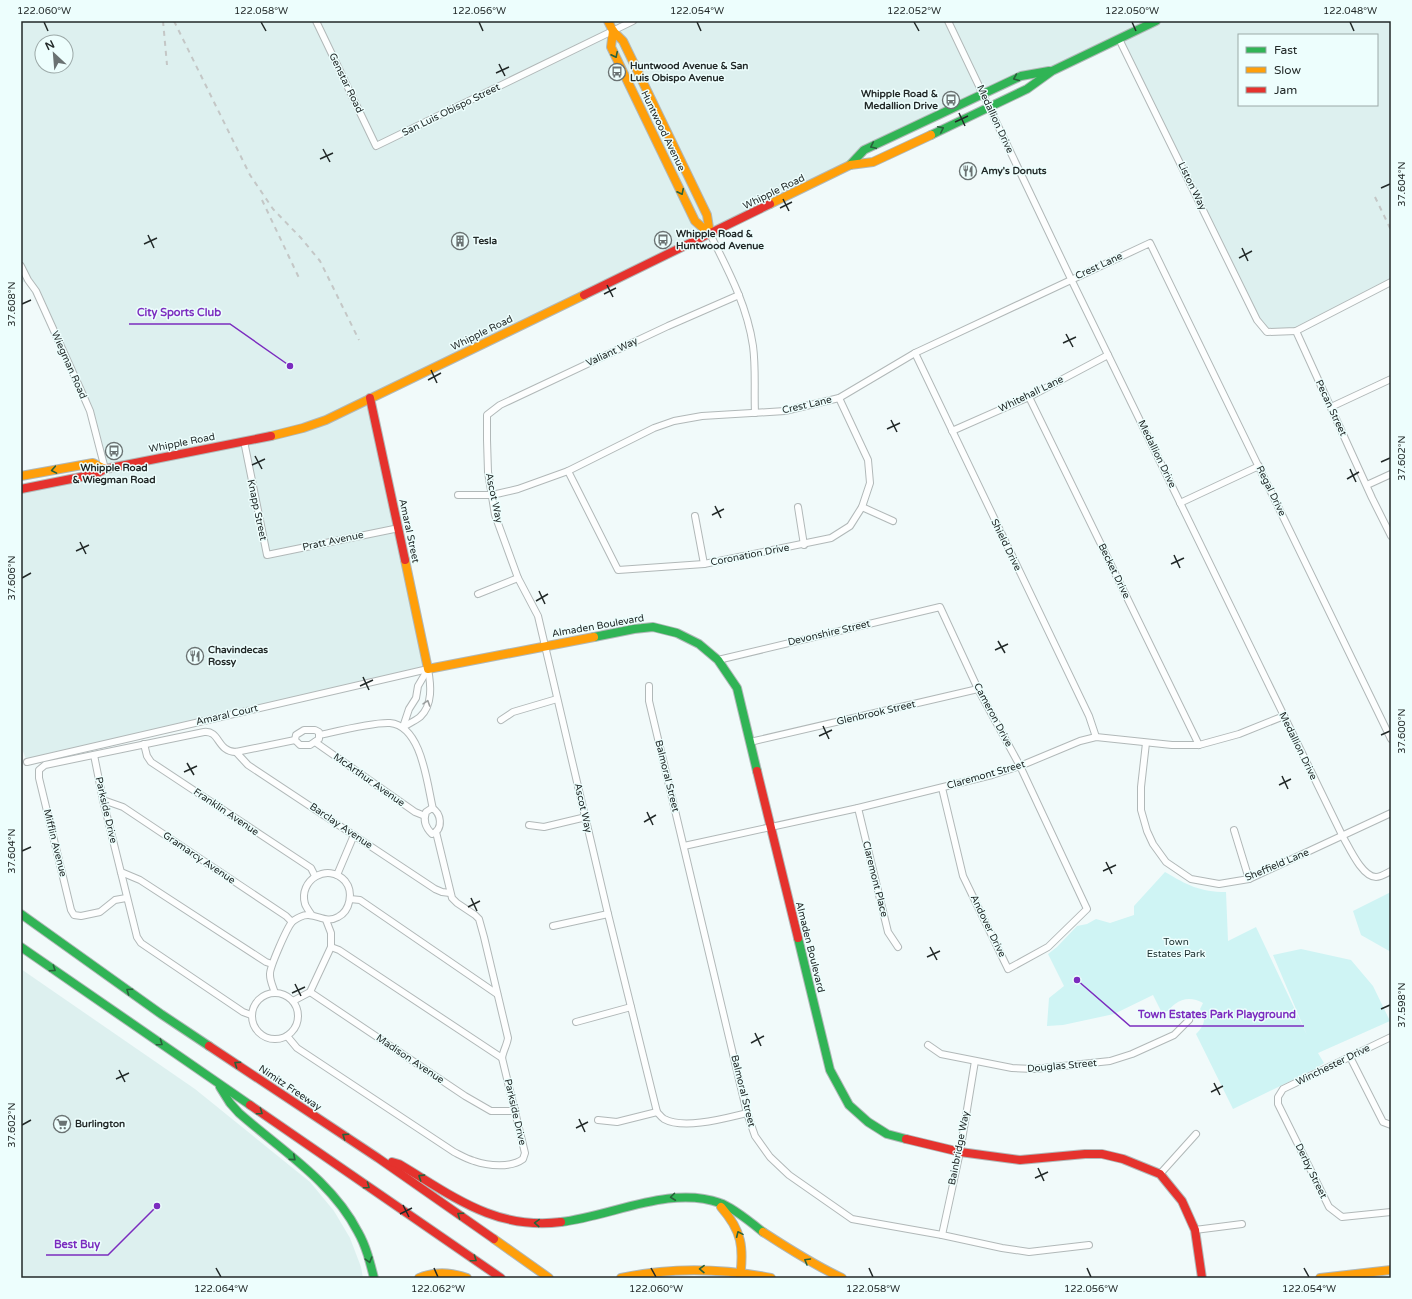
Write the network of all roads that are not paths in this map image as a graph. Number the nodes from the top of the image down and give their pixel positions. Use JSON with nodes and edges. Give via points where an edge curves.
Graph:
{"nodes":[{"id":1,"x":316,"y":21,"type":"edge"},
{"id":2,"x":608,"y":21,"type":"edge"},
{"id":3,"x":633,"y":21,"type":"edge"},
{"id":4,"x":948,"y":21,"type":"edge"},
{"id":5,"x":1156,"y":21,"type":"edge"},
{"id":6,"x":613,"y":31,"type":"junction"},
{"id":7,"x":1119,"y":39,"type":"junction"},
{"id":8,"x":1052,"y":71,"type":"junction"},
{"id":9,"x":983,"y":94,"type":"junction"},
{"id":10,"x":989,"y":106,"type":"junction"},
{"id":11,"x":376,"y":146,"type":"joint"},
{"id":12,"x":850,"y":165,"type":"junction"},
{"id":13,"x":710,"y":234,"type":"junction"},
{"id":14,"x":1150,"y":243,"type":"joint"},
{"id":15,"x":21,"y":266,"type":"edge"},
{"id":16,"x":1071,"y":279,"type":"junction"},
{"id":17,"x":1391,"y":282,"type":"edge"},
{"id":18,"x":739,"y":295,"type":"junction"},
{"id":19,"x":1296,"y":331,"type":"junction"},
{"id":20,"x":915,"y":353,"type":"junction"},
{"id":21,"x":1108,"y":355,"type":"junction"},
{"id":22,"x":1391,"y":379,"type":"edge"},
{"id":23,"x":1029,"y":397,"type":"junction"},
{"id":24,"x":370,"y":398,"type":"junction"},
{"id":25,"x":839,"y":398,"type":"junction"},
{"id":26,"x":1331,"y":407,"type":"junction"},
{"id":27,"x":755,"y":413,"type":"junction"},
{"id":28,"x":487,"y":415,"type":"joint"},
{"id":29,"x":952,"y":431,"type":"junction"},
{"id":30,"x":244,"y":441,"type":"junction"},
{"id":31,"x":1259,"y":466,"type":"junction"},
{"id":32,"x":105,"y":469,"type":"junction"},
{"id":33,"x":568,"y":471,"type":"junction"},
{"id":34,"x":1391,"y":474,"type":"edge"},
{"id":35,"x":21,"y":476,"type":"edge"},
{"id":36,"x":1367,"y":485,"type":"junction"},
{"id":37,"x":21,"y":489,"type":"edge"},
{"id":38,"x":458,"y":495,"type":"dead end"},
{"id":39,"x":492,"y":495,"type":"junction"},
{"id":40,"x":1180,"y":503,"type":"junction"},
{"id":41,"x":798,"y":507,"type":"dead end"},
{"id":42,"x":862,"y":507,"type":"junction"},
{"id":43,"x":695,"y":516,"type":"dead end"},
{"id":44,"x":893,"y":521,"type":"dead end"},
{"id":45,"x":398,"y":528,"type":"junction"},
{"id":46,"x":1391,"y":536,"type":"edge"},
{"id":47,"x":804,"y":545,"type":"junction"},
{"id":48,"x":267,"y":555,"type":"joint"},
{"id":49,"x":704,"y":564,"type":"junction"},
{"id":50,"x":518,"y":578,"type":"junction"},
{"id":51,"x":478,"y":594,"type":"dead end"},
{"id":52,"x":940,"y":607,"type":"joint"},
{"id":53,"x":546,"y":646,"type":"junction"},
{"id":54,"x":718,"y":660,"type":"junction"},
{"id":55,"x":428,"y":669,"type":"junction"},
{"id":56,"x":649,"y":686,"type":"dead end"},
{"id":57,"x":978,"y":689,"type":"junction"},
{"id":58,"x":558,"y":699,"type":"junction"},
{"id":59,"x":1284,"y":716,"type":"junction"},
{"id":60,"x":501,"y":720,"type":"dead end"},
{"id":61,"x":403,"y":727,"type":"junction"},
{"id":62,"x":320,"y":735,"type":"junction"},
{"id":63,"x":1096,"y":737,"type":"junction"},
{"id":64,"x":1391,"y":739,"type":"edge"},
{"id":65,"x":295,"y":740,"type":"junction"},
{"id":66,"x":315,"y":742,"type":"junction"},
{"id":67,"x":750,"y":742,"type":"junction"},
{"id":68,"x":1146,"y":743,"type":"junction"},
{"id":69,"x":144,"y":744,"type":"junction"},
{"id":70,"x":1199,"y":745,"type":"junction"},
{"id":71,"x":236,"y":752,"type":"junction"},
{"id":72,"x":94,"y":755,"type":"junction"},
{"id":73,"x":27,"y":762,"type":"dead end"},
{"id":74,"x":1020,"y":766,"type":"junction"},
{"id":75,"x":942,"y":788,"type":"junction"},
{"id":76,"x":103,"y":800,"type":"junction"},
{"id":77,"x":858,"y":808,"type":"junction"},
{"id":78,"x":433,"y":809,"type":"junction"},
{"id":79,"x":1391,"y":813,"type":"edge"},
{"id":80,"x":424,"y":816,"type":"junction"},
{"id":81,"x":586,"y":817,"type":"junction"},
{"id":82,"x":529,"y":825,"type":"dead end"},
{"id":83,"x":771,"y":827,"type":"junction"},
{"id":84,"x":1234,"y":830,"type":"dead end"},
{"id":85,"x":436,"y":832,"type":"junction"},
{"id":86,"x":354,"y":835,"type":"junction"},
{"id":87,"x":1343,"y":836,"type":"junction"},
{"id":88,"x":684,"y":846,"type":"junction"},
{"id":89,"x":1391,"y":871,"type":"edge"},
{"id":90,"x":120,"y":872,"type":"junction"},
{"id":91,"x":337,"y":875,"type":"junction"},
{"id":92,"x":315,"y":876,"type":"junction"},
{"id":93,"x":1249,"y":879,"type":"junction"},
{"id":94,"x":450,"y":893,"type":"junction"},
{"id":95,"x":126,"y":898,"type":"junction"},
{"id":96,"x":350,"y":899,"type":"junction"},
{"id":97,"x":1087,"y":909,"type":"joint"},
{"id":98,"x":21,"y":914,"type":"edge"},
{"id":99,"x":311,"y":914,"type":"junction"},
{"id":100,"x":608,"y":914,"type":"junction"},
{"id":101,"x":326,"y":920,"type":"junction"},
{"id":102,"x":292,"y":922,"type":"junction"},
{"id":103,"x":553,"y":926,"type":"dead end"},
{"id":104,"x":21,"y":947,"type":"edge"},
{"id":105,"x":331,"y":947,"type":"junction"},
{"id":106,"x":898,"y":947,"type":"dead end"},
{"id":107,"x":272,"y":964,"type":"junction"},
{"id":108,"x":275,"y":992,"type":"junction"},
{"id":109,"x":310,"y":992,"type":"junction"},
{"id":110,"x":497,"y":994,"type":"junction"},
{"id":111,"x":293,"y":1001,"type":"junction"},
{"id":112,"x":631,"y":1007,"type":"junction"},
{"id":113,"x":251,"y":1015,"type":"junction"},
{"id":114,"x":1189,"y":1020,"type":"dead end"},
{"id":115,"x":576,"y":1022,"type":"dead end"},
{"id":116,"x":287,"y":1036,"type":"junction"},
{"id":117,"x":1391,"y":1037,"type":"edge"},
{"id":118,"x":928,"y":1045,"type":"dead end"},
{"id":119,"x":1350,"y":1057,"type":"junction"},
{"id":120,"x":502,"y":1058,"type":"junction"},
{"id":121,"x":974,"y":1061,"type":"junction"},
{"id":122,"x":216,"y":1082,"type":"junction"},
{"id":123,"x":1278,"y":1097,"type":"joint"},
{"id":124,"x":515,"y":1109,"type":"junction"},
{"id":125,"x":657,"y":1112,"type":"junction"},
{"id":126,"x":747,"y":1113,"type":"junction"},
{"id":127,"x":598,"y":1120,"type":"dead end"},
{"id":128,"x":1391,"y":1125,"type":"edge"},
{"id":129,"x":1196,"y":1134,"type":"dead end"},
{"id":130,"x":960,"y":1152,"type":"junction"},
{"id":131,"x":378,"y":1158,"type":"junction"},
{"id":132,"x":1160,"y":1174,"type":"junction"},
{"id":133,"x":711,"y":1199,"type":"junction"},
{"id":134,"x":1391,"y":1212,"type":"edge"},
{"id":135,"x":1242,"y":1224,"type":"dead end"},
{"id":136,"x":1195,"y":1230,"type":"junction"},
{"id":137,"x":942,"y":1235,"type":"junction"},
{"id":138,"x":1089,"y":1246,"type":"dead end"},
{"id":139,"x":1391,"y":1270,"type":"edge"},
{"id":140,"x":741,"y":1275,"type":"edge"},
{"id":141,"x":374,"y":1278,"type":"edge"},
{"id":142,"x":419,"y":1278,"type":"edge"},
{"id":143,"x":467,"y":1278,"type":"edge"},
{"id":144,"x":501,"y":1278,"type":"edge"},
{"id":145,"x":549,"y":1278,"type":"edge"},
{"id":146,"x":621,"y":1278,"type":"edge"},
{"id":147,"x":771,"y":1278,"type":"edge"},
{"id":148,"x":842,"y":1278,"type":"edge"},
{"id":149,"x":1202,"y":1278,"type":"edge"},
{"id":150,"x":1320,"y":1278,"type":"edge"}],
"edges":[{"from":1,"to":11,"type":"street","name":"Genstar Road"},
{"from":2,"to":6,"type":"main road","name":"Huntwood Avenue"},
{"from":3,"to":6,"type":"street","name":"San Luis Obispo Street"},
{"from":4,"to":9,"type":"street","name":"Medallion Drive"},
{"from":5,"to":7,"type":"main road","name":"Whipple Road"},
{"from":6,"to":11,"type":"street","name":"San Luis Obispo Street"},
{"from":6,"to":13,"type":"main road","name":"Huntwood Avenue","via":[[623,41],[707,215]]},
{"from":6,"to":13,"type":"main road","name":"Huntwood Avenue","one_way":true,"via":[[611,47],[695,221]]},
{"from":7,"to":8,"type":"main road","name":"Whipple Road"},
{"from":7,"to":19,"type":"street","name":"Liston Way","via":[[1257,320],[1267,332]]},
{"from":8,"to":9,"type":"main road","name":"Whipple Road","one_way":true,"via":[[1021,76]]},
{"from":8,"to":10,"type":"main road","name":"Whipple Road","via":[[1027,89]]},
{"from":9,"to":10,"type":"street","name":"Medallion Drive"},
{"from":9,"to":12,"type":"main road","name":"Whipple Road","one_way":true,"via":[[864,150]]},
{"from":12,"to":10,"type":"main road","name":"Whipple Road","one_way":true,"via":[[873,162]]},
{"from":10,"to":16,"type":"street","name":"Medallion Drive"},
{"from":12,"to":13,"type":"main road","name":"Whipple Road"},
{"from":13,"to":18,"type":"street","name":"Huntwood Avenue"},
{"from":13,"to":24,"type":"main road","name":"Whipple Road"},
{"from":14,"to":16,"type":"street","name":"Crest Lane"},
{"from":14,"to":31,"type":"street","name":"Regal Drive"},
{"from":15,"to":32,"type":"street","name":"Wiegman Road","via":[[36,291],[84,395]]},
{"from":16,"to":20,"type":"street","name":"Crest Lane"},
{"from":16,"to":21,"type":"street","name":"Medallion Drive"},
{"from":17,"to":19,"type":"street"},
{"from":18,"to":27,"type":"street","name":"Huntwood Avenue","via":[[753,346]]},
{"from":18,"to":28,"type":"street","name":"Valiant Way","via":[[500,404]]},
{"from":19,"to":26,"type":"street","name":"Pecan Street"},
{"from":20,"to":25,"type":"street","name":"Crest Lane"},
{"from":20,"to":29,"type":"street","name":"Shield Drive"},
{"from":21,"to":23,"type":"street","name":"Whitehall Lane"},
{"from":21,"to":40,"type":"street","name":"Medallion Drive"},
{"from":22,"to":26,"type":"street"},
{"from":23,"to":29,"type":"street","name":"Whitehall Lane"},
{"from":23,"to":70,"type":"street","name":"Becket Drive"},
{"from":24,"to":30,"type":"main road","name":"Whipple Road","via":[[326,420],[303,428]]},
{"from":24,"to":45,"type":"main road","name":"Amaral Street"},
{"from":25,"to":27,"type":"street","name":"Crest Lane","via":[[785,412]]},
{"from":25,"to":42,"type":"street","name":"Coronation Drive","via":[[868,460],[870,483]]},
{"from":26,"to":36,"type":"street","name":"Pecan Street"},
{"from":27,"to":33,"type":"street","name":"Crest Lane","via":[[702,416],[674,421],[654,428]]},
{"from":28,"to":39,"type":"street","name":"Ascot Way","via":[[488,472]]},
{"from":29,"to":63,"type":"street","name":"Shield Drive","via":[[1089,716]]},
{"from":30,"to":32,"type":"main road","name":"Whipple Road"},
{"from":30,"to":48,"type":"street","name":"Knapp Street"},
{"from":31,"to":40,"type":"street"},
{"from":31,"to":64,"type":"street","name":"Regal Drive"},
{"from":32,"to":35,"type":"main road","name":"Whipple Road","one_way":true,"via":[[93,463]]},
{"from":32,"to":37,"type":"main road","name":"Whipple Road","via":[[96,474]]},
{"from":33,"to":39,"type":"street","name":"Crest Lane","via":[[518,489]]},
{"from":33,"to":49,"type":"street","name":"Coronation Drive","via":[[618,570]]},
{"from":34,"to":36,"type":"street"},
{"from":36,"to":46,"type":"street","name":"Pecan Street"},
{"from":38,"to":39,"type":"street","name":"Crest Lane"},
{"from":39,"to":50,"type":"street","name":"Ascot Way","via":[[495,515]]},
{"from":40,"to":59,"type":"street","name":"Medallion Drive"},
{"from":41,"to":47,"type":"street"},
{"from":42,"to":44,"type":"street"},
{"from":42,"to":47,"type":"street","name":"Coronation Drive","via":[[850,526],[831,538]]},
{"from":43,"to":49,"type":"street"},
{"from":45,"to":48,"type":"street","name":"Pratt Avenue"},
{"from":45,"to":55,"type":"main road","name":"Amaral Street"},
{"from":47,"to":49,"type":"street","name":"Coronation Drive"},
{"from":50,"to":51,"type":"street"},
{"from":50,"to":53,"type":"street","name":"Ascot Way","via":[[538,616]]},
{"from":52,"to":54,"type":"street","name":"Devonshire Street"},
{"from":52,"to":57,"type":"street","name":"Cameron Drive"},
{"from":53,"to":54,"type":"main road","name":"Almaden Boulevard","via":[[653,627],[677,633],[699,644]]},
{"from":53,"to":55,"type":"main road","name":"Almaden Boulevard"},
{"from":53,"to":58,"type":"street","name":"Ascot Way"},
{"from":54,"to":67,"type":"main road","name":"Almaden Boulevard","via":[[737,688]]},
{"from":55,"to":61,"type":"street","via":[[418,686],[416,698],[408,709]]},
{"from":61,"to":55,"type":"street","name":"Amaral Street","one_way":true,"via":[[420,717],[428,705],[431,686]]},
{"from":55,"to":73,"type":"street","name":"Amaral Court"},
{"from":56,"to":88,"type":"street","name":"Balmoral Street","via":[[649,701]]},
{"from":57,"to":67,"type":"street","name":"Glenbrook Street"},
{"from":57,"to":74,"type":"street","name":"Cameron Drive"},
{"from":58,"to":60,"type":"street","via":[[513,712]]},
{"from":58,"to":81,"type":"street","name":"Ascot Way"},
{"from":59,"to":70,"type":"street","name":"Claremont Street","via":[[1239,734]]},
{"from":59,"to":87,"type":"street","name":"Medallion Drive"},
{"from":61,"to":62,"type":"street","via":[[390,723],[374,724]]},
{"from":61,"to":78,"type":"street","via":[[420,750]]},
{"from":62,"to":65,"type":"street","via":[[315,730],[304,730]]},
{"from":62,"to":66,"type":"street"},
{"from":63,"to":68,"type":"street","name":"Claremont Street"},
{"from":63,"to":74,"type":"street","name":"Claremont Street"},
{"from":65,"to":66,"type":"street","via":[[300,745]]},
{"from":65,"to":71,"type":"street"},
{"from":66,"to":80,"type":"street","name":"McArthur Avenue"},
{"from":67,"to":83,"type":"main road","name":"Almaden Boulevard"},
{"from":68,"to":70,"type":"street","name":"Claremont Street"},
{"from":68,"to":93,"type":"street","name":"Sheffield Lane","via":[[1141,810],[1153,844],[1166,862],[1191,879],[1219,884]]},
{"from":69,"to":71,"type":"street","via":[[208,731],[225,749]]},
{"from":69,"to":72,"type":"street"},
{"from":69,"to":92,"type":"street","name":"Franklin Avenue","via":[[151,762],[311,868]]},
{"from":71,"to":86,"type":"street","name":"Barclay Avenue","via":[[248,765]]},
{"from":72,"to":76,"type":"street","name":"Parkside Drive"},
{"from":72,"to":95,"type":"street","name":"Mifflin Avenue","via":[[46,764],[39,770],[39,778],[74,915],[100,912],[115,900]]},
{"from":74,"to":75,"type":"street","name":"Claremont Street"},
{"from":74,"to":97,"type":"street","name":"Cameron Drive"},
{"from":75,"to":77,"type":"street","name":"Claremont Street"},
{"from":75,"to":97,"type":"street","name":"Andover Drive","via":[[963,876],[1008,969],[1048,947]]},
{"from":76,"to":90,"type":"street","name":"Parkside Drive"},
{"from":76,"to":102,"type":"street","name":"Gramarcy Avenue","via":[[123,807]]},
{"from":77,"to":83,"type":"street","name":"Claremont Street"},
{"from":77,"to":106,"type":"street","name":"Claremont Place","via":[[888,932]]},
{"from":78,"to":80,"type":"street"},
{"from":78,"to":85,"type":"street","via":[[440,818]]},
{"from":79,"to":87,"type":"street","name":"Sheffield Lane"},
{"from":80,"to":85,"type":"street","via":[[430,832]]},
{"from":81,"to":82,"type":"street","via":[[544,827]]},
{"from":81,"to":100,"type":"street","name":"Ascot Way"},
{"from":83,"to":88,"type":"street","name":"Claremont Street"},
{"from":83,"to":130,"type":"main road","name":"Almaden Boulevard","via":[[830,1070],[849,1105],[887,1134]]},
{"from":84,"to":93,"type":"street"},
{"from":85,"to":94,"type":"street"},
{"from":86,"to":91,"type":"street"},
{"from":86,"to":94,"type":"street","name":"Barclay Avenue","via":[[435,889]]},
{"from":87,"to":89,"type":"street","name":"Medallion Drive","via":[[1361,867],[1371,876],[1378,877]]},
{"from":87,"to":93,"type":"street","name":"Sheffield Lane"},
{"from":88,"to":126,"type":"street","name":"Balmoral Street"},
{"from":90,"to":95,"type":"street","name":"Parkside Drive"},
{"from":90,"to":107,"type":"street","via":[[140,880]]},
{"from":91,"to":92,"type":"street","via":[[326,873]]},
{"from":91,"to":96,"type":"street","via":[[345,881],[350,890]]},
{"from":92,"to":99,"type":"street","via":[[307,884],[303,894],[305,905]]},
{"from":94,"to":110,"type":"street","via":[[457,903],[478,920]]},
{"from":95,"to":113,"type":"street","name":"Parkside Drive","via":[[141,943]]},
{"from":96,"to":101,"type":"street","via":[[346,910],[337,918]]},
{"from":96,"to":110,"type":"street","via":[[360,900]]},
{"from":131,"to":98,"type":"main road","name":"Nimitz Freeway","one_way":true,"via":[[161,1014]]},
{"from":99,"to":101,"type":"street"},
{"from":99,"to":102,"type":"street","via":[[301,916]]},
{"from":100,"to":103,"type":"street"},
{"from":100,"to":112,"type":"street","name":"Ascot Way"},
{"from":101,"to":105,"type":"street","via":[[331,933]]},
{"from":102,"to":107,"type":"street"},
{"from":104,"to":122,"type":"main road","one_way":true},
{"from":105,"to":109,"type":"street"},
{"from":105,"to":120,"type":"street"},
{"from":107,"to":108,"type":"street","via":[[270,974]]},
{"from":108,"to":111,"type":"street"},
{"from":108,"to":113,"type":"street","via":[[258,999]]},
{"from":109,"to":111,"type":"street"},
{"from":109,"to":124,"type":"street","name":"Madison Avenue","via":[[491,1112]]},
{"from":110,"to":120,"type":"street","via":[[508,1038]]},
{"from":111,"to":116,"type":"street","via":[[298,1010],[298,1020]]},
{"from":112,"to":115,"type":"street"},
{"from":112,"to":125,"type":"street","name":"Ascot Way"},
{"from":113,"to":116,"type":"street","via":[[256,1030],[267,1039],[278,1040]]},
{"from":114,"to":121,"type":"street","name":"Douglas Street","via":[[1174,1035],[1110,1061],[1034,1069]]},
{"from":116,"to":124,"type":"street","name":"Parkside Drive","via":[[298,1048],[454,1152],[474,1161],[494,1165],[517,1164],[523,1160],[525,1153]]},
{"from":117,"to":119,"type":"street","name":"Winchester Drive"},
{"from":118,"to":121,"type":"street","name":"Douglas Street","via":[[941,1054]]},
{"from":119,"to":123,"type":"street","name":"Winchester Drive","via":[[1283,1089]]},
{"from":119,"to":128,"type":"street","via":[[1383,1122]]},
{"from":120,"to":124,"type":"street","name":"Parkside Drive"},
{"from":121,"to":130,"type":"street","name":"Bainbridge Way"},
{"from":122,"to":141,"type":"main road","one_way":true,"via":[[232,1106],[318,1179],[338,1201],[362,1238]]},
{"from":122,"to":144,"type":"main road","one_way":true},
{"from":123,"to":134,"type":"street","name":"Derby Street","via":[[1278,1104],[1329,1207],[1342,1217]]},
{"from":125,"to":126,"type":"street","via":[[663,1119],[688,1123]]},
{"from":125,"to":127,"type":"street","via":[[617,1122]]},
{"from":126,"to":137,"type":"street","name":"Balmoral Street","via":[[755,1136],[770,1157],[789,1175],[852,1218]]},
{"from":129,"to":132,"type":"street"},
{"from":130,"to":132,"type":"main road","name":"Almaden Boulevard","via":[[1020,1160],[1102,1154],[1123,1159]]},
{"from":130,"to":137,"type":"street","name":"Bainbridge Way"},
{"from":133,"to":131,"type":"main road","one_way":true,"via":[[668,1198],[570,1221],[532,1223],[495,1216],[472,1208],[399,1164]]},
{"from":145,"to":131,"type":"main road","name":"Nimitz Freeway","one_way":true},
{"from":132,"to":136,"type":"main road","name":"Almaden Boulevard","via":[[1182,1201]]},
{"from":140,"to":133,"type":"main road","one_way":true,"via":[[743,1249],[739,1233],[725,1210]]},
{"from":148,"to":133,"type":"main road","one_way":true,"via":[[810,1263],[722,1203]]},
{"from":135,"to":136,"type":"street"},
{"from":136,"to":149,"type":"main road","name":"Almaden Boulevard"},
{"from":137,"to":138,"type":"street","name":"Balmoral Street","via":[[1029,1252]]},
{"from":139,"to":150,"type":"main road"},
{"from":140,"to":146,"type":"main road","one_way":true,"via":[[707,1269],[682,1269]]},
{"from":140,"to":147,"type":"main road"},
{"from":142,"to":143,"type":"main road","via":[[439,1272]]}]}
